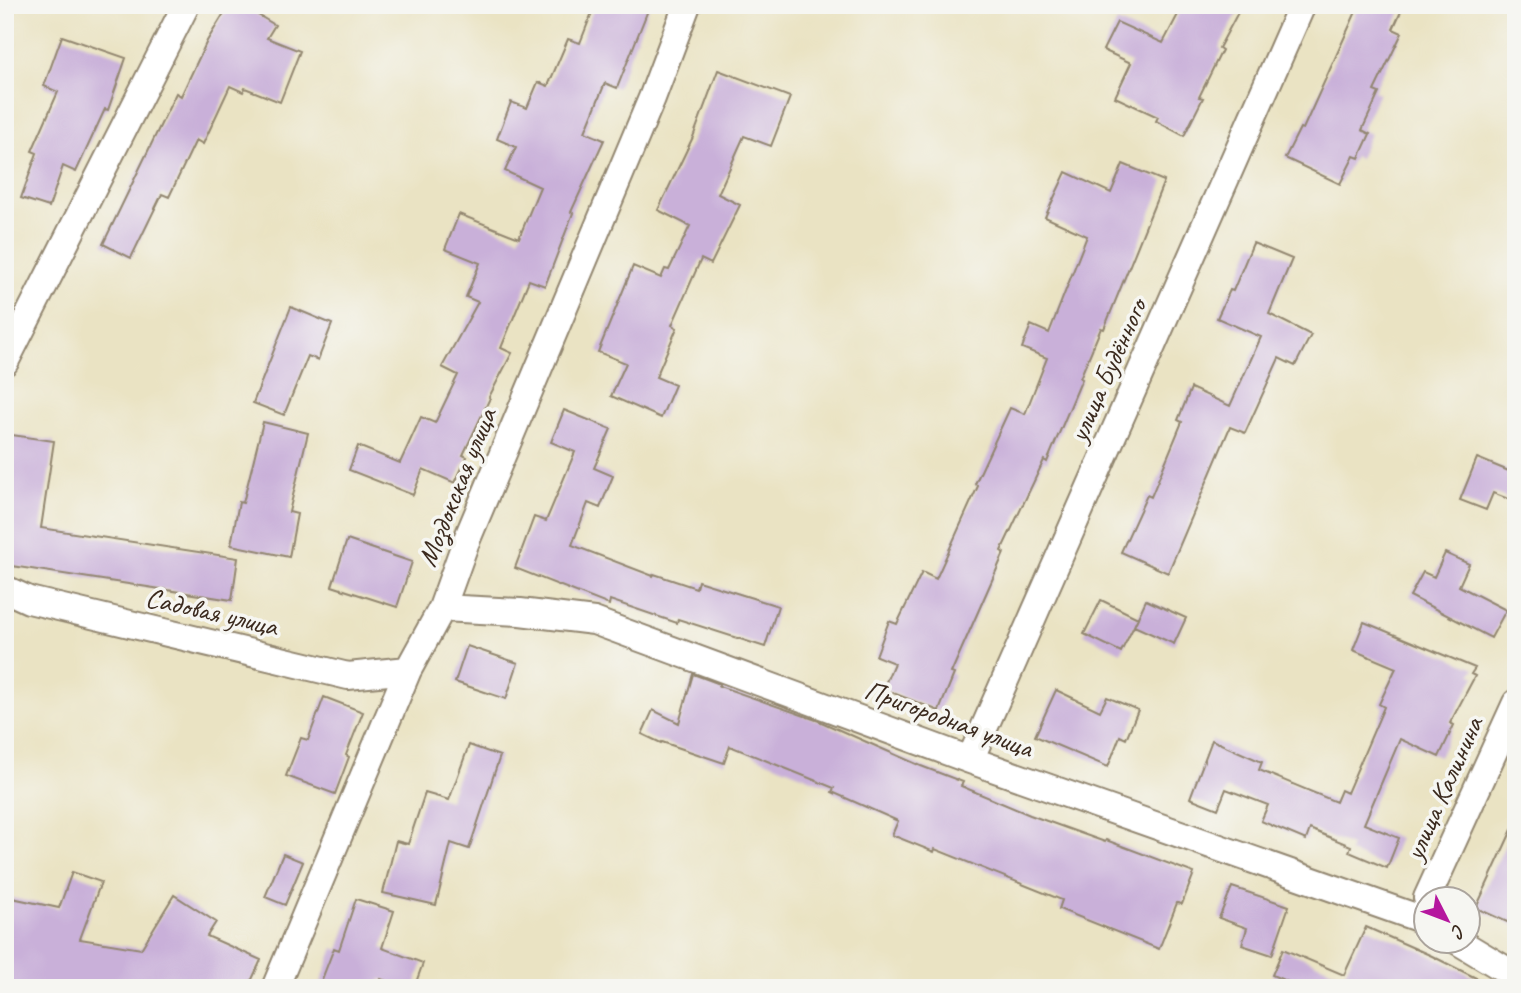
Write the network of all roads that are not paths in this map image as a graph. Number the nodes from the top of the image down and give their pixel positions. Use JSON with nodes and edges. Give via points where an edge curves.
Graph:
{"nodes":[{"id":1,"x":186,"y":5,"type":"edge"},
{"id":2,"x":687,"y":5,"type":"edge"},
{"id":3,"x":1302,"y":5,"type":"edge"},
{"id":4,"x":5,"y":362,"type":"edge"},
{"id":5,"x":5,"y":589,"type":"edge"},
{"id":6,"x":442,"y":608,"type":"junction"},
{"id":7,"x":408,"y":670,"type":"junction"},
{"id":8,"x":1516,"y":703,"type":"edge"},
{"id":9,"x":970,"y":760,"type":"junction"},
{"id":10,"x":1436,"y":884,"type":"edge"},
{"id":11,"x":1412,"y":906,"type":"edge"},
{"id":12,"x":1479,"y":954,"type":"edge"},
{"id":13,"x":1516,"y":976,"type":"edge"},
{"id":14,"x":275,"y":988,"type":"edge"}],
"edges":[{"from":1,"to":4,"type":"street"},
{"from":2,"to":6,"type":"street","name":"Моздокская улица"},
{"from":3,"to":9,"type":"street","name":"улица Будённого"},
{"from":5,"to":7,"type":"street","name":"Садовая улица","via":[[29,600],[348,676]]},
{"from":6,"to":7,"type":"street","name":"Моздокская улица"},
{"from":6,"to":9,"type":"street","name":"Пригородная улица","via":[[594,621]]},
{"from":7,"to":14,"type":"street","name":"Моздокская улица"},
{"from":8,"to":10,"type":"street","name":"улица Калинина"},
{"from":9,"to":11,"type":"street","name":"Пригородная улица"},
{"from":12,"to":13,"type":"street"}]}
